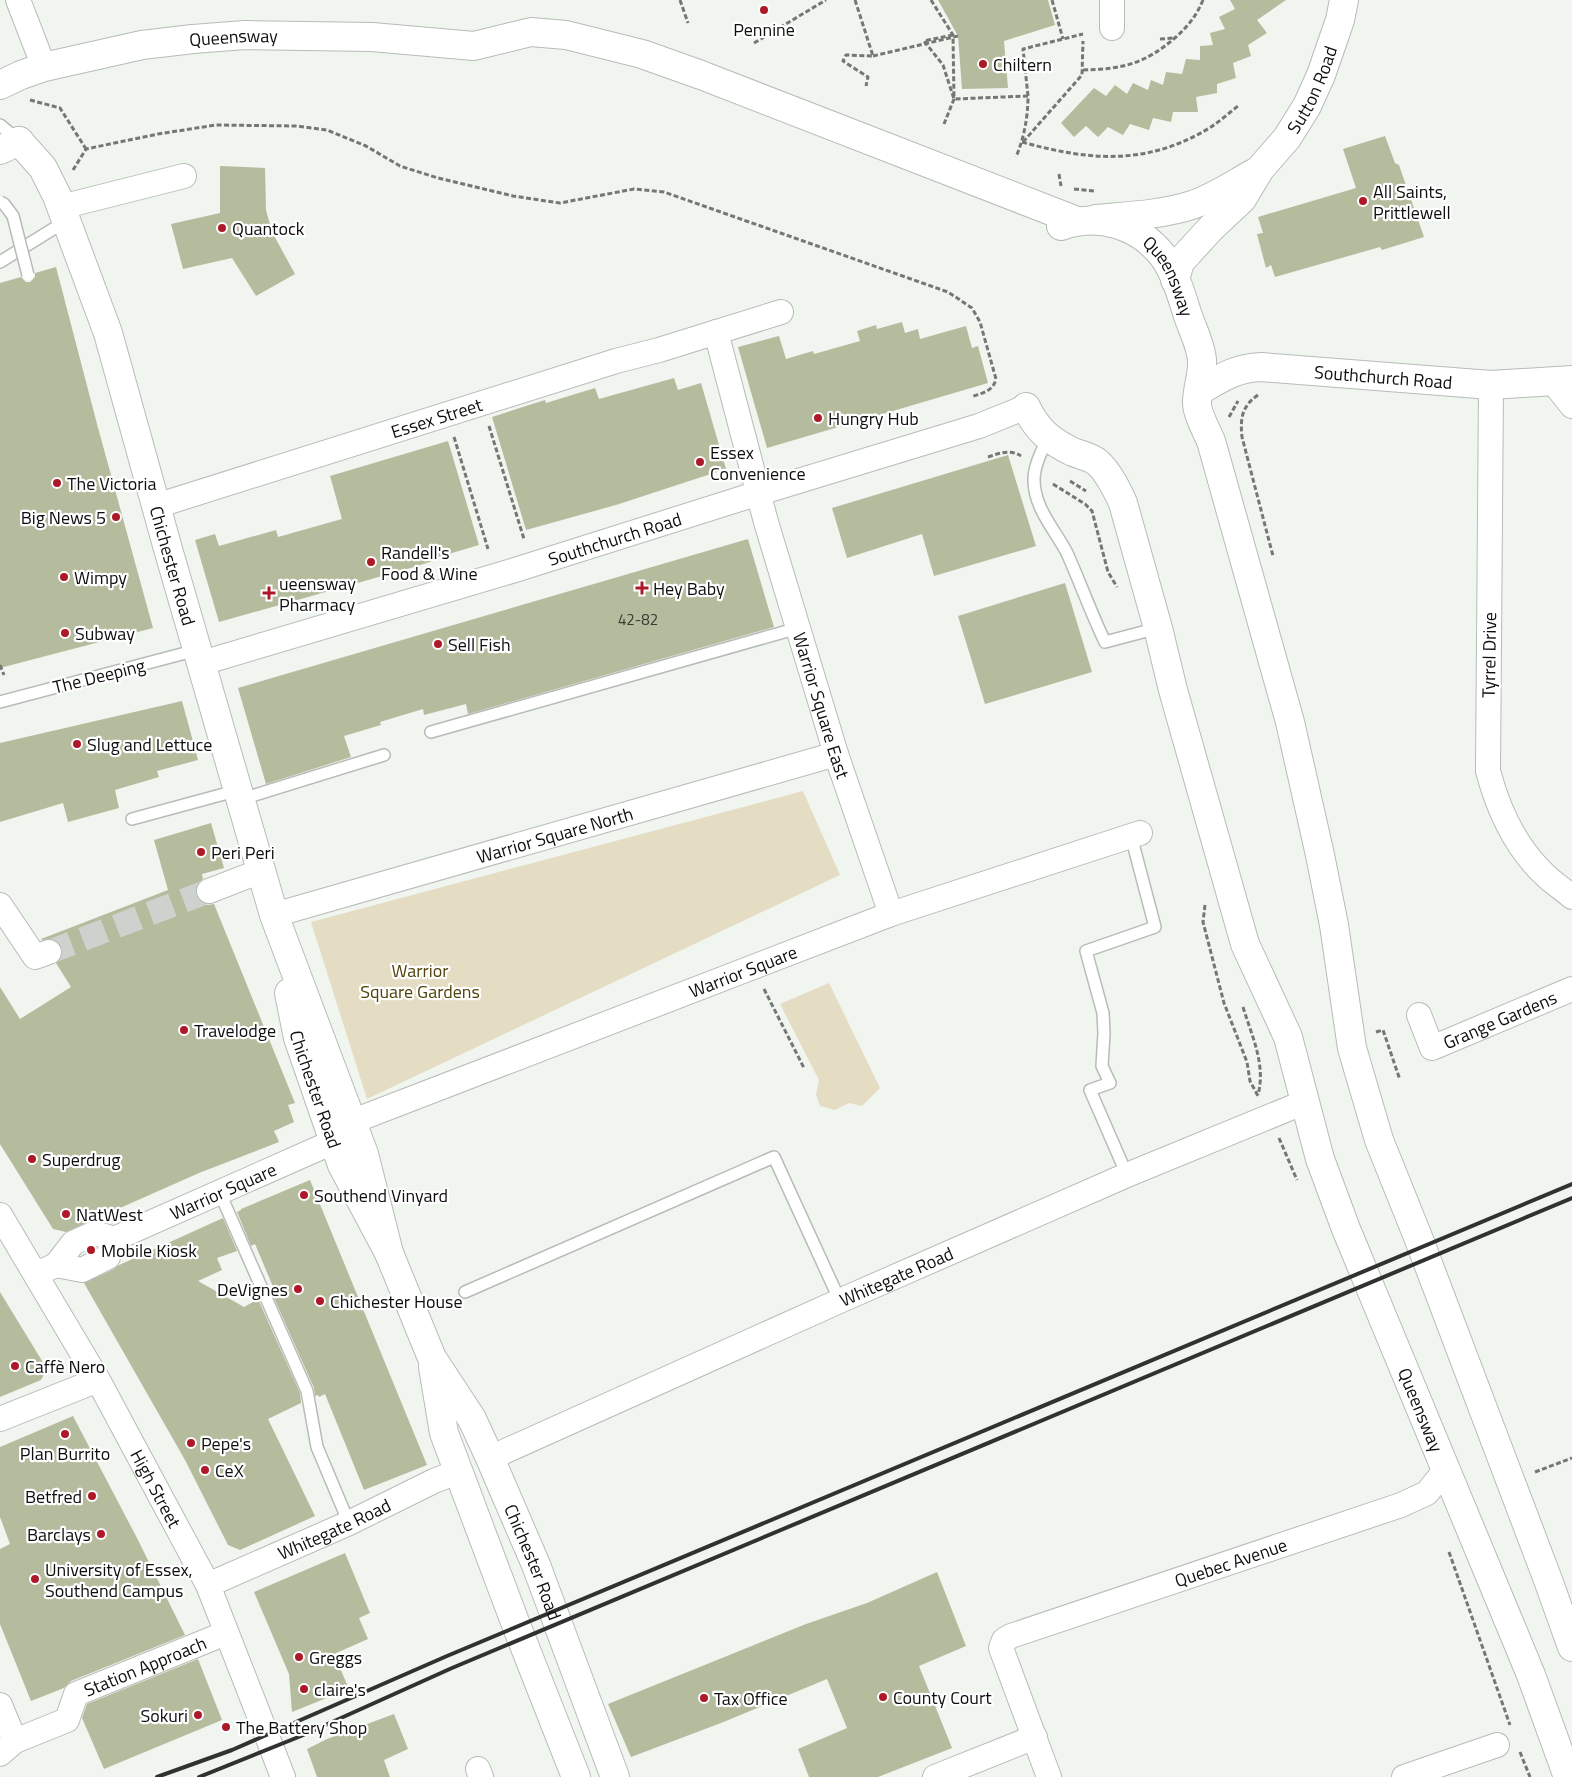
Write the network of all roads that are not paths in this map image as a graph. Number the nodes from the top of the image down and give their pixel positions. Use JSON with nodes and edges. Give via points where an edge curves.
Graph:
{"nodes":[{"id":1,"x":18,"y":0,"type":"edge"},
{"id":2,"x":1112,"y":0,"type":"edge"},
{"id":3,"x":1344,"y":0,"type":"edge"},
{"id":4,"x":1112,"y":28,"type":"dead end"},
{"id":5,"x":44,"y":66,"type":"junction"},
{"id":6,"x":0,"y":85,"type":"edge"},
{"id":7,"x":6,"y":139,"type":"edge"},
{"id":8,"x":1260,"y":169,"type":"junction"},
{"id":9,"x":184,"y":176,"type":"dead end"},
{"id":10,"x":0,"y":202,"type":"edge"},
{"id":11,"x":63,"y":214,"type":"junction"},
{"id":12,"x":1076,"y":222,"type":"junction"},
{"id":13,"x":1,"y":262,"type":"edge"},
{"id":14,"x":28,"y":275,"type":"dead end"},
{"id":15,"x":1175,"y":280,"type":"junction"},
{"id":16,"x":781,"y":312,"type":"dead end"},
{"id":17,"x":716,"y":332,"type":"junction"},
{"id":18,"x":1562,"y":380,"type":"edge"},
{"id":19,"x":1491,"y":385,"type":"junction"},
{"id":20,"x":1198,"y":397,"type":"junction"},
{"id":21,"x":1572,"y":406,"type":"edge"},
{"id":22,"x":1026,"y":407,"type":"joint"},
{"id":23,"x":1048,"y":437,"type":"junction"},
{"id":24,"x":759,"y":493,"type":"junction"},
{"id":25,"x":156,"y":506,"type":"junction"},
{"id":26,"x":798,"y":628,"type":"junction"},
{"id":27,"x":1158,"y":628,"type":"junction"},
{"id":28,"x":200,"y":656,"type":"junction"},
{"id":29,"x":0,"y":702,"type":"edge"},
{"id":30,"x":431,"y":732,"type":"dead end"},
{"id":31,"x":836,"y":754,"type":"junction"},
{"id":32,"x":384,"y":755,"type":"dead end"},
{"id":33,"x":240,"y":795,"type":"junction"},
{"id":34,"x":132,"y":819,"type":"dead end"},
{"id":35,"x":1135,"y":835,"type":"joint"},
{"id":36,"x":261,"y":871,"type":"junction"},
{"id":37,"x":209,"y":891,"type":"tunnel mouth"},
{"id":38,"x":1572,"y":897,"type":"edge"},
{"id":39,"x":0,"y":905,"type":"edge"},
{"id":40,"x":891,"y":914,"type":"junction"},
{"id":41,"x":274,"y":915,"type":"junction"},
{"id":42,"x":49,"y":952,"type":"tunnel mouth"},
{"id":43,"x":1572,"y":989,"type":"edge"},
{"id":44,"x":1419,"y":1015,"type":"dead end"},
{"id":45,"x":1305,"y":1102,"type":"junction"},
{"id":46,"x":342,"y":1132,"type":"junction"},
{"id":47,"x":1127,"y":1175,"type":"junction"},
{"id":48,"x":219,"y":1191,"type":"junction"},
{"id":49,"x":0,"y":1215,"type":"edge"},
{"id":50,"x":46,"y":1270,"type":"junction"},
{"id":51,"x":465,"y":1292,"type":"dead end"},
{"id":52,"x":840,"y":1301,"type":"junction"},
{"id":53,"x":432,"y":1358,"type":"junction"},
{"id":54,"x":98,"y":1380,"type":"junction"},
{"id":55,"x":0,"y":1419,"type":"edge"},
{"id":56,"x":490,"y":1458,"type":"junction"},
{"id":57,"x":1446,"y":1469,"type":"junction"},
{"id":58,"x":459,"y":1471,"type":"junction"},
{"id":59,"x":349,"y":1523,"type":"junction"},
{"id":60,"x":208,"y":1585,"type":"junction"},
{"id":61,"x":226,"y":1632,"type":"junction"},
{"id":62,"x":1572,"y":1647,"type":"edge"},
{"id":63,"x":0,"y":1705,"type":"edge"},
{"id":64,"x":1035,"y":1737,"type":"junction"},
{"id":65,"x":1509,"y":1740,"type":"road end"},
{"id":66,"x":8,"y":1747,"type":"edge"},
{"id":67,"x":283,"y":1777,"type":"edge"},
{"id":68,"x":576,"y":1777,"type":"edge"},
{"id":69,"x":615,"y":1777,"type":"edge"},
{"id":70,"x":935,"y":1777,"type":"edge"},
{"id":71,"x":1049,"y":1777,"type":"edge"},
{"id":72,"x":1404,"y":1777,"type":"edge"},
{"id":73,"x":1568,"y":1777,"type":"edge"}],
"edges":[{"from":1,"to":5,"type":"street"},
{"from":2,"to":4,"type":"street"},
{"from":3,"to":8,"type":"main road","name":"Sutton Road","via":[[1321,75],[1307,106],[1287,138]]},
{"from":5,"to":6,"type":"main road","name":"Queensway"},
{"from":5,"to":12,"type":"main road","name":"Queensway","via":[[142,45],[245,35],[372,37],[474,46],[530,32],[566,35],[642,54],[701,74]]},
{"from":7,"to":11,"type":"main road","name":"Chichester Road","via":[[43,168]]},
{"from":8,"to":12,"type":"main road","name":"Sutton Road","via":[[1193,204],[1143,215]]},
{"from":8,"to":15,"type":"main road","name":"Sutton Road","via":[[1242,199],[1180,262]]},
{"from":9,"to":11,"type":"street"},
{"from":10,"to":14,"type":"lane","bridge":true,"via":[[14,216]]},
{"from":11,"to":13,"type":"lane"},
{"from":11,"to":25,"type":"main road","name":"Chichester Road","via":[[108,332]]},
{"from":12,"to":15,"type":"main road","name":"Queensway","via":[[1127,227],[1164,257]]},
{"from":15,"to":20,"type":"main road","name":"Queensway","via":[[1202,358]]},
{"from":16,"to":17,"type":"street","name":"Essex Street"},
{"from":17,"to":24,"type":"street"},
{"from":17,"to":25,"type":"street","name":"Essex Street"},
{"from":18,"to":19,"type":"main road","name":"Southchurch Road"},
{"from":18,"to":21,"type":"street"},
{"from":19,"to":20,"type":"main road","name":"Southchurch Road","via":[[1261,367],[1245,368],[1224,377]]},
{"from":19,"to":38,"type":"street","name":"Tyrrel Drive","via":[[1488,771],[1508,825],[1525,853]]},
{"from":20,"to":62,"type":"main road","via":[[1290,722],[1332,916],[1352,1048],[1379,1140]]},
{"from":22,"to":23,"type":"main road","via":[[1034,424]]},
{"from":22,"to":24,"type":"street","name":"Southchurch Road","via":[[980,426]]},
{"from":23,"to":27,"type":"main road","name":"Queensway","via":[[1098,462],[1116,488]]},
{"from":23,"to":27,"type":"lane","via":[[1036,464],[1034,482],[1039,502],[1066,552],[1105,642]]},
{"from":24,"to":26,"type":"street","name":"Warrior Square East"},
{"from":24,"to":28,"type":"street","name":"Southchurch Road","via":[[515,570]]},
{"from":25,"to":28,"type":"main road","name":"Chichester Road"},
{"from":26,"to":30,"type":"lane"},
{"from":26,"to":31,"type":"street","name":"Warrior Square East"},
{"from":27,"to":45,"type":"main road","name":"Queensway","via":[[1245,944],[1288,1037]]},
{"from":28,"to":29,"type":"lane","name":"The Deeping"},
{"from":28,"to":33,"type":"main road","name":"Chichester Road"},
{"from":31,"to":40,"type":"street","name":"Warrior Square East"},
{"from":31,"to":41,"type":"street","name":"Warrior Square North"},
{"from":32,"to":33,"type":"lane"},
{"from":33,"to":34,"type":"lane"},
{"from":33,"to":36,"type":"main road","name":"Chichester Road"},
{"from":35,"to":40,"type":"street","name":"Warrior Square"},
{"from":35,"to":47,"type":"lane","via":[[1155,927],[1086,951],[1104,1013],[1102,1066],[1110,1083],[1090,1090]]},
{"from":36,"to":37,"type":"street"},
{"from":36,"to":41,"type":"main road","name":"Chichester Road"},
{"from":39,"to":42,"type":"street","via":[[35,957]]},
{"from":40,"to":46,"type":"street","name":"Warrior Square"},
{"from":41,"to":46,"type":"main road","name":"Chichester Road","via":[[298,1038]]},
{"from":43,"to":44,"type":"street","name":"Grange Gardens","via":[[1432,1048]]},
{"from":45,"to":47,"type":"street","name":"Whitegate Road"},
{"from":45,"to":57,"type":"main road","name":"Queensway","via":[[1320,1159],[1346,1229]]},
{"from":46,"to":48,"type":"street","name":"Warrior Square"},
{"from":46,"to":53,"type":"main road","name":"Chichester Road","via":[[342,1165],[389,1253]]},
{"from":47,"to":52,"type":"street","name":"Whitegate Road"},
{"from":48,"to":50,"type":"street","name":"Warrior Square","via":[[114,1239],[108,1257],[82,1270]]},
{"from":48,"to":59,"type":"lane","via":[[307,1391],[317,1447]]},
{"from":49,"to":50,"type":"street","name":"High Street"},
{"from":50,"to":54,"type":"street","name":"High Street"},
{"from":51,"to":52,"type":"lane","via":[[774,1157]]},
{"from":52,"to":56,"type":"street","name":"Whitegate Road"},
{"from":53,"to":56,"type":"main road","name":"Chichester Road","via":[[472,1418]]},
{"from":53,"to":58,"type":"main road","name":"Chichester Road","via":[[444,1433]]},
{"from":54,"to":55,"type":"street"},
{"from":54,"to":60,"type":"street","name":"High Street"},
{"from":56,"to":69,"type":"main road","name":"Chichester Road","via":[[536,1565]]},
{"from":57,"to":64,"type":"street","name":"Quebec Avenue","via":[[1427,1493],[1408,1502],[1004,1640],[1001,1648]]},
{"from":57,"to":73,"type":"main road","name":"Queensway","via":[[1531,1675]]},
{"from":58,"to":59,"type":"street","name":"Whitegate Road"},
{"from":58,"to":68,"type":"main road","name":"Chichester Road","via":[[514,1622]]},
{"from":59,"to":60,"type":"street","name":"Whitegate Road"},
{"from":60,"to":61,"type":"street","name":"High Street"},
{"from":61,"to":66,"type":"street","name":"Station Approach","via":[[76,1694],[67,1720]]},
{"from":61,"to":67,"type":"street","name":"High Street"},
{"from":63,"to":66,"type":"street"},
{"from":64,"to":70,"type":"street"},
{"from":64,"to":71,"type":"street"},
{"from":65,"to":72,"type":"street"}]}
